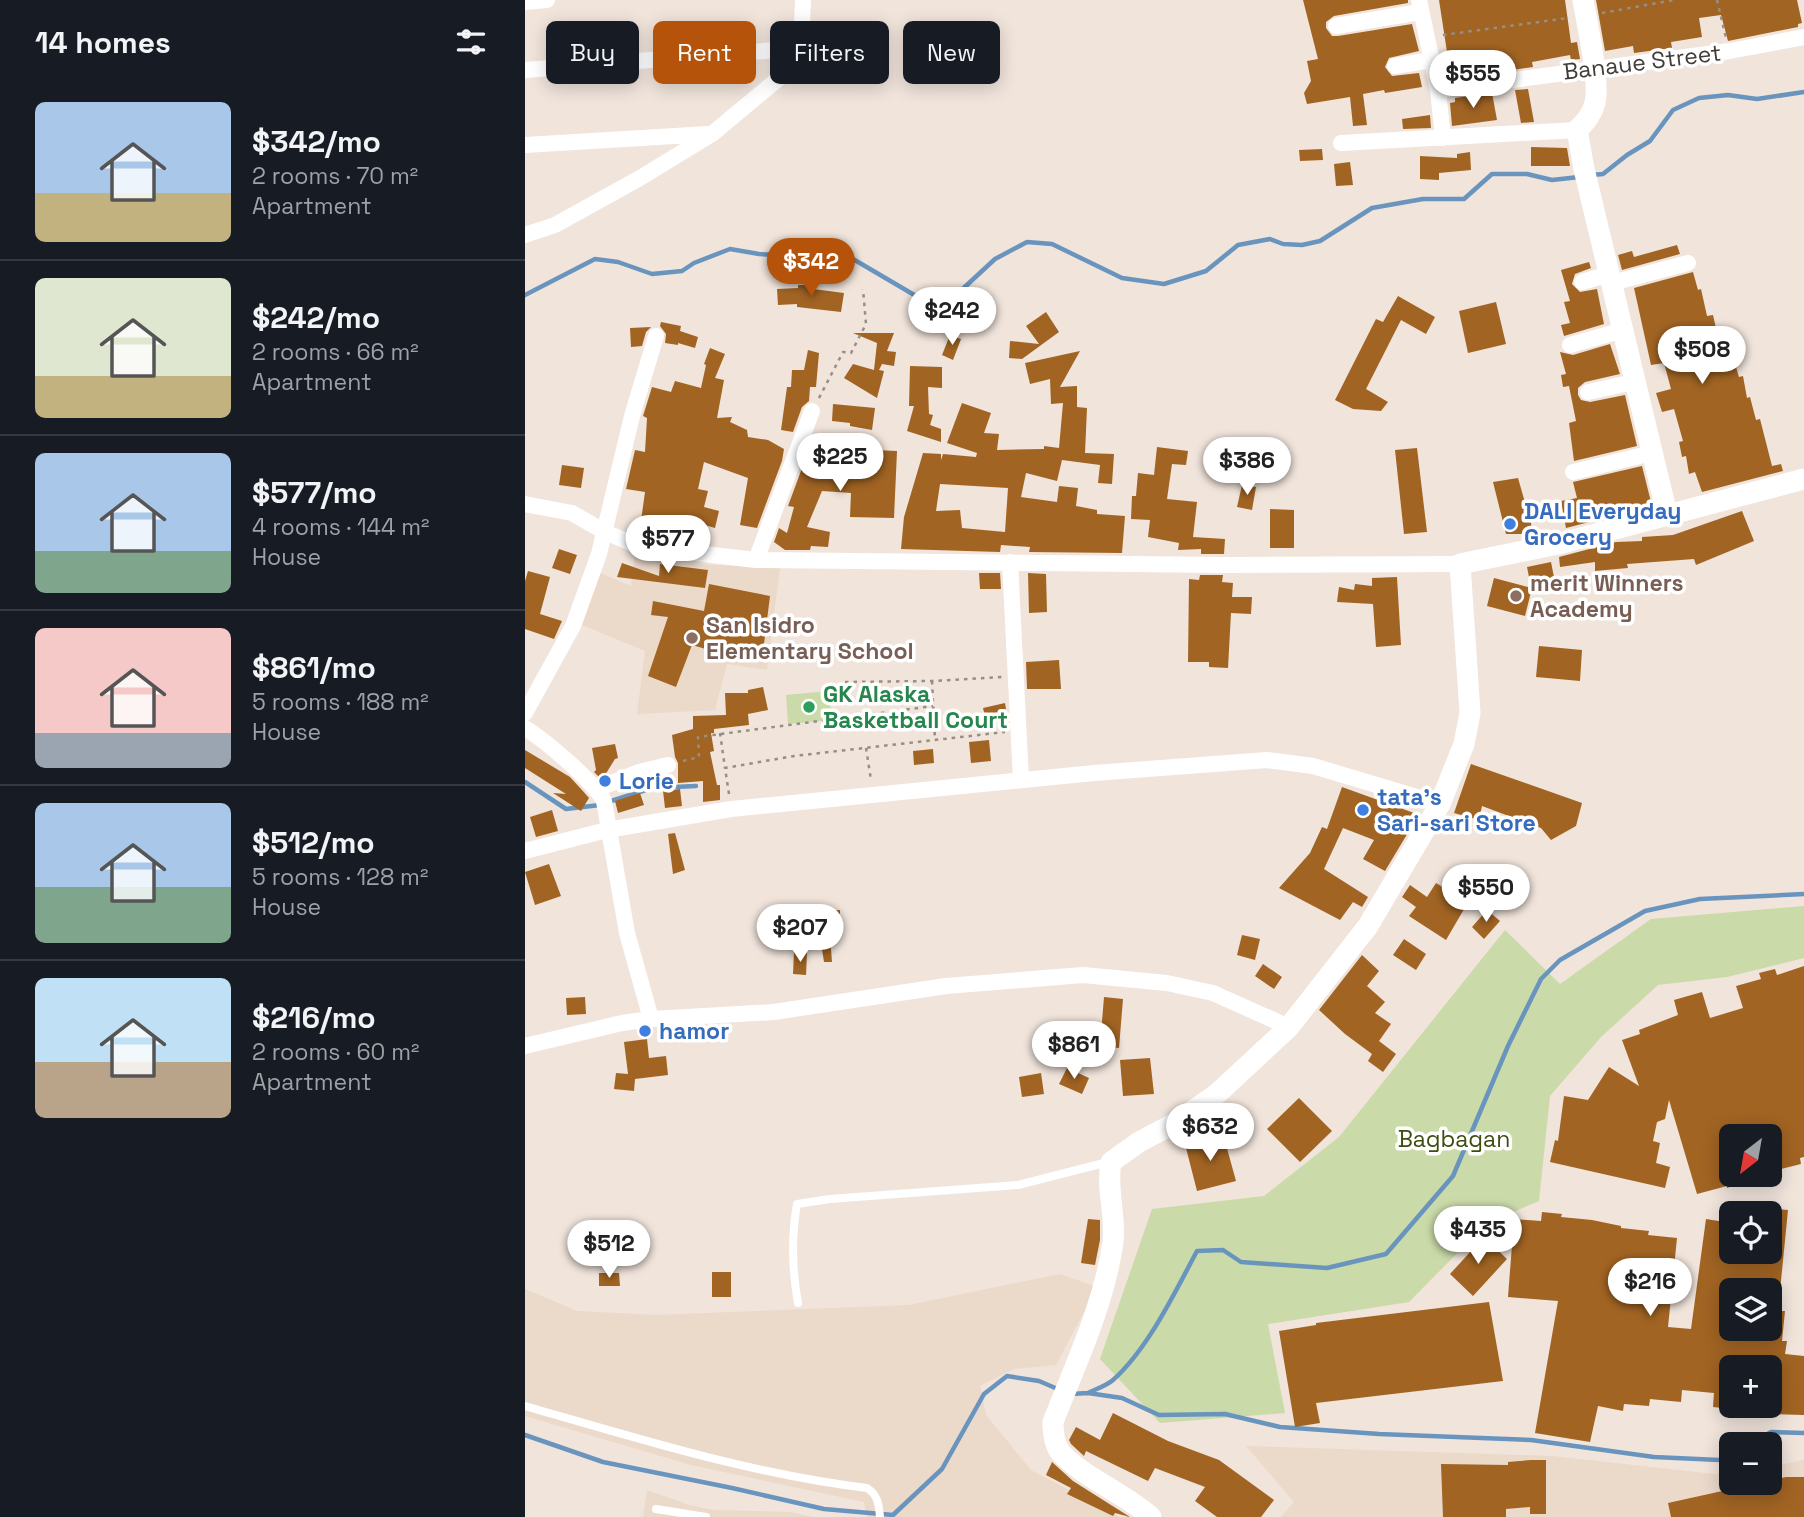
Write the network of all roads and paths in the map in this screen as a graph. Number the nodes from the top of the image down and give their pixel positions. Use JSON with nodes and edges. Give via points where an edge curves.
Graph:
{"nodes":[{"id":1,"x":547,"y":0,"type":"edge"},
{"id":2,"x":803,"y":0,"type":"edge"},
{"id":3,"x":1674,"y":0,"type":"edge"},
{"id":4,"x":1717,"y":0,"type":"edge"},
{"id":5,"x":525,"y":2,"type":"edge"},
{"id":6,"x":1420,"y":6,"type":"edge"},
{"id":7,"x":1584,"y":8,"type":"edge"},
{"id":8,"x":802,"y":21,"type":"edge"},
{"id":9,"x":1336,"y":26,"type":"dead end"},
{"id":10,"x":1426,"y":37,"type":"junction"},
{"id":11,"x":1804,"y":37,"type":"edge"},
{"id":12,"x":770,"y":50,"type":"edge"},
{"id":13,"x":1730,"y":51,"type":"junction"},
{"id":14,"x":1431,"y":60,"type":"junction"},
{"id":15,"x":1395,"y":66,"type":"dead end"},
{"id":16,"x":1594,"y":68,"type":"junction"},
{"id":17,"x":525,"y":70,"type":"edge"},
{"id":18,"x":772,"y":84,"type":"edge"},
{"id":19,"x":1438,"y":90,"type":"junction"},
{"id":20,"x":1577,"y":130,"type":"junction"},
{"id":21,"x":712,"y":134,"type":"junction"},
{"id":22,"x":1443,"y":138,"type":"junction"},
{"id":23,"x":1341,"y":142,"type":"dead end"},
{"id":24,"x":525,"y":145,"type":"edge"},
{"id":25,"x":525,"y":224,"type":"edge"},
{"id":26,"x":555,"y":225,"type":"junction"},
{"id":27,"x":525,"y":235,"type":"edge"},
{"id":28,"x":1688,"y":264,"type":"dead end"},
{"id":29,"x":1610,"y":279,"type":"junction"},
{"id":30,"x":1582,"y":282,"type":"dead end"},
{"id":31,"x":863,"y":289,"type":"dead end"},
{"id":32,"x":1623,"y":330,"type":"junction"},
{"id":33,"x":656,"y":335,"type":"dead end"},
{"id":34,"x":1570,"y":345,"type":"dead end"},
{"id":35,"x":1634,"y":382,"type":"junction"},
{"id":36,"x":1588,"y":392,"type":"dead end"},
{"id":37,"x":812,"y":411,"type":"joint"},
{"id":38,"x":1652,"y":453,"type":"junction"},
{"id":39,"x":1573,"y":472,"type":"dead end"},
{"id":40,"x":1804,"y":479,"type":"edge"},
{"id":41,"x":525,"y":504,"type":"edge"},
{"id":42,"x":1667,"y":514,"type":"junction"},
{"id":43,"x":605,"y":532,"type":"junction"},
{"id":44,"x":756,"y":560,"type":"junction"},
{"id":45,"x":1010,"y":562,"type":"junction"},
{"id":46,"x":1460,"y":564,"type":"junction"},
{"id":47,"x":1015,"y":676,"type":"junction"},
{"id":48,"x":932,"y":681,"type":"junction"},
{"id":49,"x":845,"y":682,"type":"dead end"},
{"id":50,"x":933,"y":706,"type":"junction"},
{"id":51,"x":525,"y":713,"type":"edge"},
{"id":52,"x":525,"y":728,"type":"edge"},
{"id":53,"x":1019,"y":731,"type":"junction"},
{"id":54,"x":719,"y":732,"type":"junction"},
{"id":55,"x":935,"y":740,"type":"junction"},
{"id":56,"x":866,"y":748,"type":"junction"},
{"id":57,"x":668,"y":765,"type":"joint"},
{"id":58,"x":725,"y":768,"type":"junction"},
{"id":59,"x":1021,"y":780,"type":"junction"},
{"id":60,"x":873,"y":794,"type":"junction"},
{"id":61,"x":602,"y":799,"type":"junction"},
{"id":62,"x":1440,"y":804,"type":"junction"},
{"id":63,"x":731,"y":809,"type":"junction"},
{"id":64,"x":607,"y":830,"type":"junction"},
{"id":65,"x":525,"y":851,"type":"edge"},
{"id":66,"x":651,"y":1019,"type":"junction"},
{"id":67,"x":1289,"y":1027,"type":"junction"},
{"id":68,"x":525,"y":1045,"type":"edge"},
{"id":69,"x":1111,"y":1161,"type":"junction"},
{"id":70,"x":798,"y":1303,"type":"dead end"},
{"id":71,"x":525,"y":1406,"type":"edge"},
{"id":72,"x":656,"y":1509,"type":"dead end"},
{"id":73,"x":706,"y":1517,"type":"edge"},
{"id":74,"x":880,"y":1517,"type":"edge"},
{"id":75,"x":1150,"y":1517,"type":"edge"}],
"edges":[{"from":1,"to":5,"type":"street"},
{"from":2,"to":8,"type":"street"},
{"from":3,"to":7,"type":"path"},
{"from":4,"to":13,"type":"path"},
{"from":6,"to":9,"type":"street"},
{"from":6,"to":10,"type":"street"},
{"from":7,"to":10,"type":"path"},
{"from":7,"to":16,"type":"street"},
{"from":10,"to":14,"type":"street"},
{"from":11,"to":13,"type":"street","name":"Banaue Street"},
{"from":12,"to":17,"type":"street"},
{"from":13,"to":16,"type":"street","name":"Banaue Street"},
{"from":14,"to":15,"type":"street"},
{"from":14,"to":19,"type":"street"},
{"from":16,"to":19,"type":"street","name":"Banaue Street"},
{"from":16,"to":20,"type":"street","via":[[1595,102],[1587,121]]},
{"from":18,"to":21,"type":"street"},
{"from":19,"to":22,"type":"street"},
{"from":20,"to":22,"type":"street"},
{"from":20,"to":29,"type":"street"},
{"from":21,"to":24,"type":"street"},
{"from":21,"to":26,"type":"street"},
{"from":22,"to":23,"type":"street"},
{"from":25,"to":26,"type":"street"},
{"from":26,"to":27,"type":"street"},
{"from":28,"to":29,"type":"street"},
{"from":29,"to":30,"type":"street"},
{"from":29,"to":32,"type":"street"},
{"from":31,"to":37,"type":"path","via":[[866,324],[851,353],[843,352]]},
{"from":32,"to":34,"type":"street"},
{"from":32,"to":35,"type":"street"},
{"from":33,"to":43,"type":"street"},
{"from":35,"to":36,"type":"street"},
{"from":35,"to":38,"type":"street"},
{"from":37,"to":44,"type":"street"},
{"from":38,"to":39,"type":"street"},
{"from":38,"to":42,"type":"street"},
{"from":40,"to":42,"type":"street"},
{"from":41,"to":43,"type":"street","via":[[572,513]]},
{"from":42,"to":46,"type":"street","via":[[1558,544]]},
{"from":43,"to":44,"type":"street","via":[[647,550]]},
{"from":43,"to":51,"type":"street","via":[[573,626]]},
{"from":44,"to":45,"type":"street"},
{"from":45,"to":46,"type":"street"},
{"from":45,"to":47,"type":"street"},
{"from":46,"to":62,"type":"street","via":[[1470,713],[1464,744]]},
{"from":47,"to":48,"type":"path"},
{"from":47,"to":53,"type":"street"},
{"from":48,"to":49,"type":"path"},
{"from":48,"to":50,"type":"path"},
{"from":50,"to":54,"type":"path"},
{"from":50,"to":55,"type":"path"},
{"from":52,"to":61,"type":"street"},
{"from":53,"to":55,"type":"path"},
{"from":53,"to":59,"type":"street"},
{"from":54,"to":57,"type":"path","via":[[698,737],[699,757]]},
{"from":54,"to":58,"type":"path"},
{"from":55,"to":56,"type":"path"},
{"from":56,"to":58,"type":"path"},
{"from":56,"to":60,"type":"path"},
{"from":57,"to":61,"type":"street","via":[[639,772]]},
{"from":58,"to":63,"type":"path"},
{"from":59,"to":60,"type":"street"},
{"from":59,"to":62,"type":"street","via":[[1267,760],[1313,765]]},
{"from":60,"to":63,"type":"street"},
{"from":61,"to":64,"type":"street"},
{"from":62,"to":67,"type":"street","via":[[1368,926]]},
{"from":63,"to":64,"type":"street"},
{"from":64,"to":65,"type":"street"},
{"from":64,"to":66,"type":"street","via":[[627,933]]},
{"from":66,"to":67,"type":"street","via":[[774,1012],[946,986],[1083,975],[1167,983],[1213,993]]},
{"from":66,"to":68,"type":"street"},
{"from":67,"to":69,"type":"street","via":[[1218,1093]]},
{"from":69,"to":70,"type":"lane","via":[[1018,1185],[797,1204],[792,1271]]},
{"from":69,"to":75,"type":"street","via":[[1113,1240],[1100,1304],[1052,1422],[1053,1434],[1059,1452]]},
{"from":71,"to":74,"type":"lane","via":[[711,1459],[867,1488],[879,1504]]},
{"from":72,"to":73,"type":"lane"}]}
